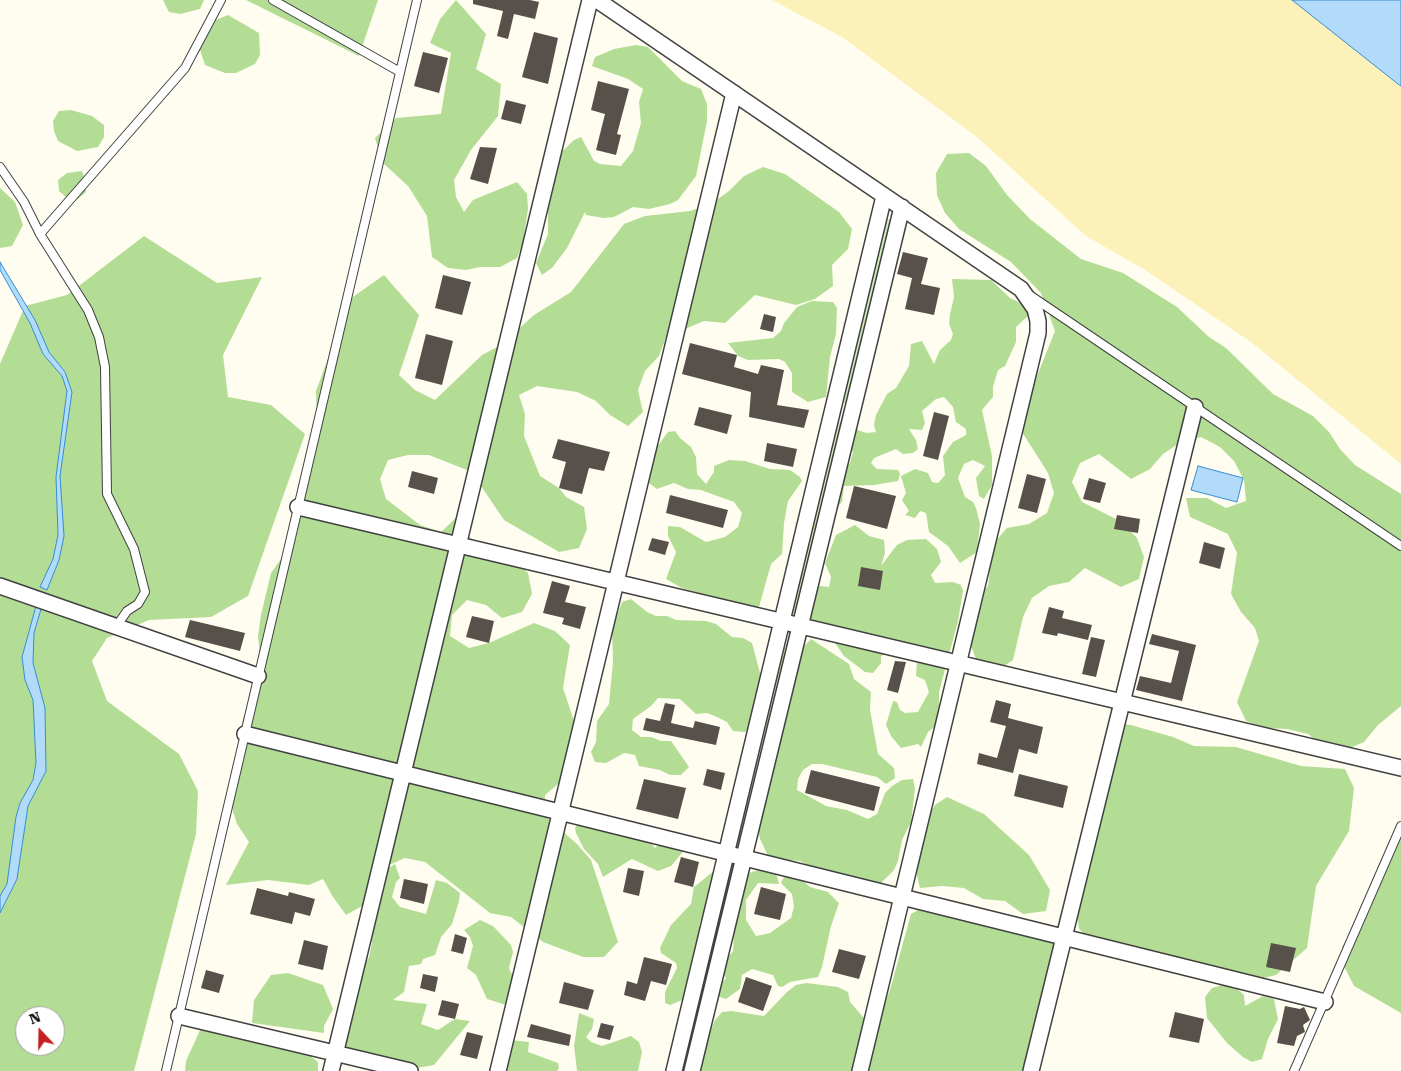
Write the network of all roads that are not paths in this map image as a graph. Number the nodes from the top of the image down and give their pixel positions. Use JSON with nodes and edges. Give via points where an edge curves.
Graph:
{"nodes":[{"id":1,"x":221,"y":0,"type":"edge"},
{"id":2,"x":273,"y":0,"type":"edge"},
{"id":3,"x":417,"y":0,"type":"edge"},
{"id":4,"x":590,"y":0,"type":"edge"},
{"id":5,"x":597,"y":0,"type":"edge"},
{"id":6,"x":400,"y":72,"type":"junction"},
{"id":7,"x":734,"y":93,"type":"junction"},
{"id":8,"x":0,"y":167,"type":"edge"},
{"id":9,"x":884,"y":196,"type":"junction"},
{"id":10,"x":902,"y":208,"type":"junction"},
{"id":11,"x":40,"y":234,"type":"junction"},
{"id":12,"x":1021,"y":289,"type":"junction"},
{"id":13,"x":1195,"y":407,"type":"junction"},
{"id":14,"x":833,"y":410,"type":"junction"},
{"id":15,"x":851,"y":415,"type":"junction"},
{"id":16,"x":298,"y":507,"type":"junction"},
{"id":17,"x":458,"y":545,"type":"junction"},
{"id":18,"x":1401,"y":546,"type":"edge"},
{"id":19,"x":616,"y":582,"type":"junction"},
{"id":20,"x":0,"y":586,"type":"edge"},
{"id":21,"x":783,"y":622,"type":"junction"},
{"id":22,"x":800,"y":626,"type":"junction"},
{"id":23,"x":116,"y":627,"type":"junction"},
{"id":24,"x":958,"y":664,"type":"junction"},
{"id":25,"x":258,"y":676,"type":"junction"},
{"id":26,"x":1122,"y":702,"type":"junction"},
{"id":27,"x":245,"y":734,"type":"junction"},
{"id":28,"x":1401,"y":768,"type":"edge"},
{"id":29,"x":403,"y":773,"type":"junction"},
{"id":30,"x":560,"y":812,"type":"junction"},
{"id":31,"x":1401,"y":826,"type":"edge"},
{"id":32,"x":726,"y":853,"type":"junction"},
{"id":33,"x":743,"y":858,"type":"junction"},
{"id":34,"x":902,"y":897,"type":"junction"},
{"id":35,"x":1064,"y":937,"type":"junction"},
{"id":36,"x":1324,"y":1002,"type":"junction"},
{"id":37,"x":178,"y":1016,"type":"junction"},
{"id":38,"x":335,"y":1053,"type":"junction"},
{"id":39,"x":166,"y":1071,"type":"edge"},
{"id":40,"x":331,"y":1071,"type":"edge"},
{"id":41,"x":410,"y":1071,"type":"edge"},
{"id":42,"x":498,"y":1071,"type":"edge"},
{"id":43,"x":674,"y":1071,"type":"edge"},
{"id":44,"x":692,"y":1071,"type":"edge"},
{"id":45,"x":860,"y":1071,"type":"edge"},
{"id":46,"x":1031,"y":1071,"type":"edge"},
{"id":47,"x":1294,"y":1071,"type":"edge"}],
"edges":[{"from":1,"to":11,"type":"lane","via":[[185,68]]},
{"from":2,"to":6,"type":"lane"},
{"from":3,"to":6,"type":"lane"},
{"from":4,"to":17,"type":"street"},
{"from":5,"to":7,"type":"street"},
{"from":6,"to":16,"type":"lane"},
{"from":7,"to":9,"type":"street"},
{"from":7,"to":19,"type":"street"},
{"from":8,"to":11,"type":"lane","via":[[24,202]]},
{"from":9,"to":10,"type":"street"},
{"from":9,"to":14,"type":"street"},
{"from":10,"to":12,"type":"street"},
{"from":10,"to":15,"type":"street"},
{"from":11,"to":23,"type":"lane","via":[[88,310],[106,367],[107,494],[134,549],[145,592]]},
{"from":12,"to":13,"type":"lane"},
{"from":12,"to":24,"type":"street","via":[[1035,309],[1038,333]]},
{"from":13,"to":18,"type":"lane"},
{"from":13,"to":26,"type":"street"},
{"from":14,"to":15,"type":"lane"},
{"from":14,"to":21,"type":"street"},
{"from":15,"to":22,"type":"street"},
{"from":16,"to":17,"type":"street"},
{"from":16,"to":25,"type":"lane"},
{"from":17,"to":19,"type":"street"},
{"from":17,"to":29,"type":"street"},
{"from":19,"to":21,"type":"street"},
{"from":19,"to":30,"type":"street"},
{"from":20,"to":23,"type":"street"},
{"from":21,"to":22,"type":"street"},
{"from":21,"to":32,"type":"street"},
{"from":22,"to":24,"type":"street"},
{"from":22,"to":33,"type":"street"},
{"from":23,"to":25,"type":"street"},
{"from":24,"to":26,"type":"street"},
{"from":24,"to":34,"type":"street"},
{"from":25,"to":27,"type":"lane"},
{"from":26,"to":28,"type":"street"},
{"from":26,"to":35,"type":"street"},
{"from":27,"to":29,"type":"street"},
{"from":27,"to":37,"type":"lane"},
{"from":29,"to":30,"type":"street"},
{"from":29,"to":38,"type":"street"},
{"from":30,"to":32,"type":"street"},
{"from":30,"to":42,"type":"street"},
{"from":31,"to":36,"type":"lane"},
{"from":32,"to":33,"type":"street"},
{"from":32,"to":43,"type":"street"},
{"from":33,"to":34,"type":"street"},
{"from":33,"to":44,"type":"street"},
{"from":34,"to":35,"type":"street"},
{"from":34,"to":45,"type":"street"},
{"from":35,"to":36,"type":"street"},
{"from":35,"to":46,"type":"street"},
{"from":36,"to":47,"type":"lane"},
{"from":37,"to":38,"type":"street"},
{"from":37,"to":39,"type":"lane"},
{"from":38,"to":40,"type":"street"},
{"from":38,"to":41,"type":"street"}]}
